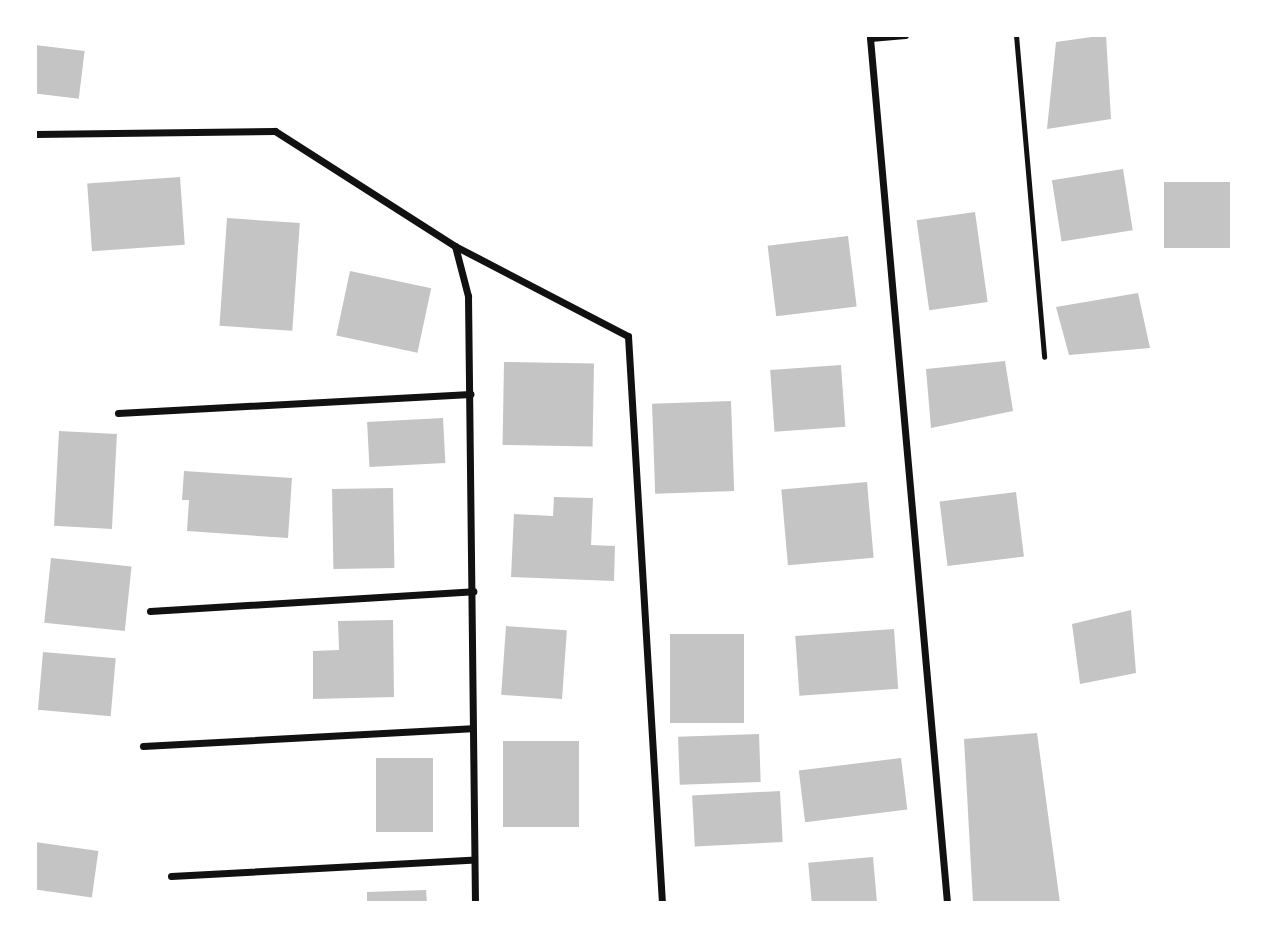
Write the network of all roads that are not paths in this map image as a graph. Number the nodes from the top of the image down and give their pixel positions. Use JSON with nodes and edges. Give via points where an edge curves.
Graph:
{"nodes":[{"id":1,"x":905,"y":35,"type":"edge"},
{"id":2,"x":1016,"y":35,"type":"edge"},
{"id":3,"x":35,"y":134,"type":"edge"},
{"id":4,"x":455,"y":246,"type":"junction"},
{"id":5,"x":1044,"y":356,"type":"dead end"},
{"id":6,"x":470,"y":394,"type":"junction"},
{"id":7,"x":118,"y":413,"type":"dead end"},
{"id":8,"x":473,"y":591,"type":"junction"},
{"id":9,"x":150,"y":611,"type":"dead end"},
{"id":10,"x":472,"y":728,"type":"junction"},
{"id":11,"x":143,"y":746,"type":"dead end"},
{"id":12,"x":471,"y":860,"type":"junction"},
{"id":13,"x":172,"y":876,"type":"dead end"},
{"id":14,"x":475,"y":903,"type":"edge"},
{"id":15,"x":662,"y":903,"type":"edge"},
{"id":16,"x":947,"y":903,"type":"edge"}],
"edges":[{"from":1,"to":16,"type":"street","via":[[870,38]]},
{"from":2,"to":5,"type":"lane"},
{"from":3,"to":4,"type":"street","via":[[275,131]]},
{"from":4,"to":6,"type":"street","via":[[468,296]]},
{"from":4,"to":15,"type":"street","via":[[628,336]]},
{"from":6,"to":7,"type":"street"},
{"from":6,"to":8,"type":"street"},
{"from":8,"to":9,"type":"street"},
{"from":8,"to":10,"type":"street"},
{"from":10,"to":11,"type":"street"},
{"from":10,"to":12,"type":"street"},
{"from":12,"to":13,"type":"street"},
{"from":12,"to":14,"type":"street"}]}
